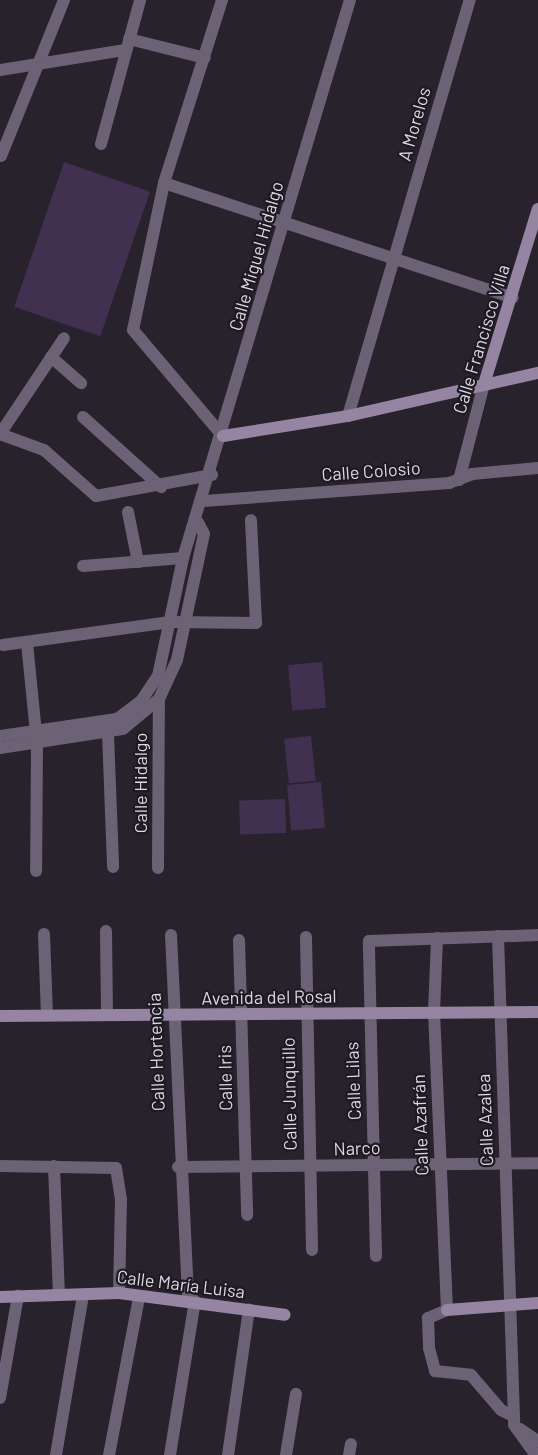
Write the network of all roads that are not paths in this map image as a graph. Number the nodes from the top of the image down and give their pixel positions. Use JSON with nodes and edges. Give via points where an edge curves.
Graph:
{"nodes":[{"id":1,"x":64,"y":0,"type":"edge"},
{"id":2,"x":140,"y":0,"type":"edge"},
{"id":3,"x":222,"y":0,"type":"edge"},
{"id":4,"x":350,"y":0,"type":"edge"},
{"id":5,"x":470,"y":0,"type":"edge"},
{"id":6,"x":127,"y":44,"type":"junction"},
{"id":7,"x":205,"y":58,"type":"junction"},
{"id":8,"x":37,"y":64,"type":"junction"},
{"id":9,"x":0,"y":69,"type":"edge"},
{"id":10,"x":101,"y":144,"type":"dead end"},
{"id":11,"x":1,"y":156,"type":"edge"},
{"id":12,"x":164,"y":183,"type":"junction"},
{"id":13,"x":538,"y":209,"type":"edge"},
{"id":14,"x":284,"y":223,"type":"junction"},
{"id":15,"x":394,"y":259,"type":"junction"},
{"id":16,"x":513,"y":298,"type":"junction"},
{"id":17,"x":64,"y":338,"type":"dead end"},
{"id":18,"x":51,"y":357,"type":"junction"},
{"id":19,"x":538,"y":373,"type":"edge"},
{"id":20,"x":81,"y":383,"type":"dead end"},
{"id":21,"x":484,"y":384,"type":"junction"},
{"id":22,"x":348,"y":416,"type":"junction"},
{"id":23,"x":83,"y":417,"type":"dead end"},
{"id":24,"x":0,"y":434,"type":"edge"},
{"id":25,"x":223,"y":436,"type":"junction"},
{"id":26,"x":538,"y":468,"type":"edge"},
{"id":27,"x":212,"y":475,"type":"junction"},
{"id":28,"x":459,"y":480,"type":"junction"},
{"id":29,"x":161,"y":487,"type":"junction"},
{"id":30,"x":204,"y":501,"type":"junction"},
{"id":31,"x":128,"y":512,"type":"dead end"},
{"id":32,"x":251,"y":520,"type":"dead end"},
{"id":33,"x":198,"y":522,"type":"junction"},
{"id":34,"x":183,"y":558,"type":"junction"},
{"id":35,"x":138,"y":562,"type":"junction"},
{"id":36,"x":83,"y":566,"type":"dead end"},
{"id":37,"x":170,"y":622,"type":"junction"},
{"id":38,"x":183,"y":625,"type":"junction"},
{"id":39,"x":27,"y":643,"type":"junction"},
{"id":40,"x":3,"y":645,"type":"dead end"},
{"id":41,"x":159,"y":699,"type":"junction"},
{"id":42,"x":108,"y":734,"type":"junction"},
{"id":43,"x":0,"y":735,"type":"edge"},
{"id":44,"x":37,"y":737,"type":"junction"},
{"id":45,"x":0,"y":748,"type":"edge"},
{"id":46,"x":113,"y":867,"type":"dead end"},
{"id":47,"x":158,"y":868,"type":"dead end"},
{"id":48,"x":36,"y":871,"type":"dead end"},
{"id":49,"x":106,"y":931,"type":"dead end"},
{"id":50,"x":44,"y":934,"type":"dead end"},
{"id":51,"x":538,"y":935,"type":"edge"},
{"id":52,"x":171,"y":936,"type":"dead end"},
{"id":53,"x":498,"y":936,"type":"junction"},
{"id":54,"x":306,"y":937,"type":"dead end"},
{"id":55,"x":437,"y":938,"type":"junction"},
{"id":56,"x":239,"y":940,"type":"dead end"},
{"id":57,"x":434,"y":1012,"type":"junction"},
{"id":58,"x":538,"y":1012,"type":"edge"},
{"id":59,"x":500,"y":1013,"type":"junction"},
{"id":60,"x":369,"y":1014,"type":"junction"},
{"id":61,"x":47,"y":1015,"type":"junction"},
{"id":62,"x":107,"y":1015,"type":"junction"},
{"id":63,"x":305,"y":1015,"type":"junction"},
{"id":64,"x":0,"y":1016,"type":"edge"},
{"id":65,"x":241,"y":1016,"type":"junction"},
{"id":66,"x":173,"y":1017,"type":"junction"},
{"id":67,"x":538,"y":1163,"type":"edge"},
{"id":68,"x":439,"y":1164,"type":"junction"},
{"id":69,"x":505,"y":1164,"type":"junction"},
{"id":70,"x":245,"y":1165,"type":"junction"},
{"id":71,"x":375,"y":1165,"type":"junction"},
{"id":72,"x":0,"y":1166,"type":"edge"},
{"id":73,"x":54,"y":1166,"type":"junction"},
{"id":74,"x":178,"y":1167,"type":"junction"},
{"id":75,"x":309,"y":1167,"type":"junction"},
{"id":76,"x":247,"y":1215,"type":"dead end"},
{"id":77,"x":312,"y":1251,"type":"dead end"},
{"id":78,"x":376,"y":1256,"type":"dead end"},
{"id":79,"x":119,"y":1293,"type":"junction"},
{"id":80,"x":59,"y":1294,"type":"junction"},
{"id":81,"x":83,"y":1295,"type":"junction"},
{"id":82,"x":18,"y":1296,"type":"junction"},
{"id":83,"x":0,"y":1297,"type":"edge"},
{"id":84,"x":139,"y":1297,"type":"junction"},
{"id":85,"x":192,"y":1300,"type":"junction"},
{"id":86,"x":508,"y":1303,"type":"junction"},
{"id":87,"x":538,"y":1303,"type":"edge"},
{"id":88,"x":249,"y":1310,"type":"junction"},
{"id":89,"x":447,"y":1310,"type":"junction"},
{"id":90,"x":285,"y":1315,"type":"dead end"},
{"id":91,"x":296,"y":1394,"type":"dead end"},
{"id":92,"x":0,"y":1398,"type":"edge"},
{"id":93,"x":514,"y":1420,"type":"junction"},
{"id":94,"x":538,"y":1441,"type":"edge"},
{"id":95,"x":56,"y":1455,"type":"edge"},
{"id":96,"x":109,"y":1455,"type":"edge"},
{"id":97,"x":170,"y":1455,"type":"edge"},
{"id":98,"x":228,"y":1455,"type":"edge"},
{"id":99,"x":286,"y":1455,"type":"edge"},
{"id":100,"x":536,"y":1455,"type":"edge"}],
"edges":[{"from":1,"to":8,"type":"street"},
{"from":2,"to":6,"type":"street"},
{"from":3,"to":7,"type":"street"},
{"from":4,"to":14,"type":"street","name":"Calle Miguel Hidalgo"},
{"from":5,"to":15,"type":"street","name":"A Morelos"},
{"from":6,"to":7,"type":"street"},
{"from":6,"to":8,"type":"street"},
{"from":6,"to":10,"type":"street"},
{"from":7,"to":12,"type":"street"},
{"from":8,"to":9,"type":"street"},
{"from":8,"to":11,"type":"street"},
{"from":12,"to":14,"type":"street"},
{"from":12,"to":25,"type":"street","via":[[134,330]]},
{"from":13,"to":16,"type":"street","name":"Calle Francisco Villa"},
{"from":14,"to":15,"type":"street"},
{"from":14,"to":25,"type":"street","name":"Calle Miguel Hidalgo"},
{"from":15,"to":16,"type":"street"},
{"from":15,"to":22,"type":"street","name":"A Morelos"},
{"from":16,"to":21,"type":"street","name":"Calle Francisco Villa"},
{"from":17,"to":18,"type":"street"},
{"from":18,"to":20,"type":"street"},
{"from":18,"to":24,"type":"street"},
{"from":19,"to":21,"type":"street"},
{"from":21,"to":22,"type":"street"},
{"from":21,"to":28,"type":"street","name":"Calle Francisco Villa"},
{"from":22,"to":25,"type":"street"},
{"from":23,"to":29,"type":"street"},
{"from":24,"to":29,"type":"street","via":[[44,450],[96,496]]},
{"from":25,"to":27,"type":"street","name":"Calle Miguel Hidalgo"},
{"from":26,"to":28,"type":"street","name":"Calle Colosio"},
{"from":27,"to":29,"type":"street"},
{"from":27,"to":30,"type":"street","name":"Calle Miguel Hidalgo"},
{"from":28,"to":30,"type":"street","name":"Calle Colosio"},
{"from":30,"to":33,"type":"street","name":"Calle Miguel Hidalgo"},
{"from":31,"to":35,"type":"street"},
{"from":32,"to":38,"type":"street","via":[[256,623]]},
{"from":33,"to":34,"type":"street"},
{"from":33,"to":38,"type":"street","via":[[204,534]]},
{"from":34,"to":35,"type":"street"},
{"from":34,"to":37,"type":"street"},
{"from":35,"to":36,"type":"street"},
{"from":37,"to":38,"type":"street"},
{"from":37,"to":39,"type":"street"},
{"from":37,"to":44,"type":"street","via":[[158,676],[129,711],[100,723]]},
{"from":38,"to":41,"type":"street","via":[[170,681]]},
{"from":39,"to":40,"type":"street"},
{"from":39,"to":44,"type":"street"},
{"from":41,"to":42,"type":"street","via":[[123,729]]},
{"from":41,"to":47,"type":"street","name":"Calle Hidalgo"},
{"from":42,"to":44,"type":"street"},
{"from":42,"to":46,"type":"street"},
{"from":43,"to":44,"type":"street"},
{"from":44,"to":45,"type":"street"},
{"from":44,"to":48,"type":"street"},
{"from":49,"to":62,"type":"street"},
{"from":50,"to":61,"type":"street"},
{"from":51,"to":53,"type":"street"},
{"from":52,"to":66,"type":"street","name":"Calle Hortencia"},
{"from":53,"to":55,"type":"street"},
{"from":53,"to":59,"type":"street","name":"Calle Azalea"},
{"from":54,"to":63,"type":"street","name":"Calle Junquillo"},
{"from":55,"to":57,"type":"street","name":"Calle Azafrán"},
{"from":55,"to":60,"type":"street","name":"Calle Lilas","via":[[369,941]]},
{"from":56,"to":65,"type":"street","name":"Calle Iris"},
{"from":57,"to":59,"type":"street","name":"Avenida del Rosal"},
{"from":57,"to":60,"type":"street","name":"Avenida del Rosal"},
{"from":57,"to":68,"type":"street","name":"Calle Azafrán"},
{"from":58,"to":59,"type":"street","name":"Avenida del Rosal"},
{"from":59,"to":69,"type":"street","name":"Calle Azalea"},
{"from":60,"to":63,"type":"street","name":"Avenida del Rosal"},
{"from":60,"to":71,"type":"street","name":"Calle Lilas"},
{"from":61,"to":62,"type":"street","name":"Avenida del Rosal"},
{"from":61,"to":64,"type":"street","name":"Avenida del Rosal"},
{"from":62,"to":66,"type":"street","name":"Avenida del Rosal"},
{"from":63,"to":65,"type":"street","name":"Avenida del Rosal"},
{"from":63,"to":75,"type":"street","name":"Calle Junquillo"},
{"from":65,"to":66,"type":"street","name":"Avenida del Rosal"},
{"from":65,"to":70,"type":"street","name":"Calle Iris"},
{"from":66,"to":74,"type":"street","name":"Calle Hortencia"},
{"from":67,"to":69,"type":"street","name":"Narco"},
{"from":68,"to":69,"type":"street","name":"Narco"},
{"from":68,"to":71,"type":"street","name":"Narco"},
{"from":68,"to":89,"type":"street","name":"Calle Azafrán"},
{"from":69,"to":86,"type":"street","name":"Calle Azalea"},
{"from":70,"to":74,"type":"street","name":"Narco"},
{"from":70,"to":75,"type":"street","name":"Narco"},
{"from":70,"to":76,"type":"street","name":"Calle Iris"},
{"from":71,"to":75,"type":"street","name":"Narco"},
{"from":71,"to":78,"type":"street","name":"Calle Lilas"},
{"from":72,"to":73,"type":"street"},
{"from":73,"to":79,"type":"street","via":[[116,1168],[121,1199]]},
{"from":73,"to":80,"type":"street"},
{"from":74,"to":85,"type":"street"},
{"from":75,"to":77,"type":"street","name":"Calle Junquillo"},
{"from":79,"to":81,"type":"street","name":"Calle María Luisa"},
{"from":79,"to":84,"type":"street","name":"Calle María Luisa"},
{"from":80,"to":81,"type":"street","name":"Calle María Luisa"},
{"from":80,"to":82,"type":"street","name":"Calle María Luisa"},
{"from":81,"to":95,"type":"street"},
{"from":82,"to":83,"type":"street","name":"Calle María Luisa"},
{"from":82,"to":92,"type":"street"},
{"from":84,"to":85,"type":"street","name":"Calle María Luisa"},
{"from":84,"to":96,"type":"street"},
{"from":85,"to":88,"type":"street","name":"Calle María Luisa"},
{"from":85,"to":97,"type":"street"},
{"from":86,"to":87,"type":"street"},
{"from":86,"to":89,"type":"street"},
{"from":86,"to":93,"type":"street","name":"Calle Azalea"},
{"from":88,"to":90,"type":"street","name":"Calle María Luisa"},
{"from":88,"to":98,"type":"street"},
{"from":89,"to":93,"type":"street","via":[[428,1318],[435,1371],[471,1375]]},
{"from":91,"to":99,"type":"street"},
{"from":93,"to":94,"type":"street"},
{"from":93,"to":100,"type":"street"}]}
